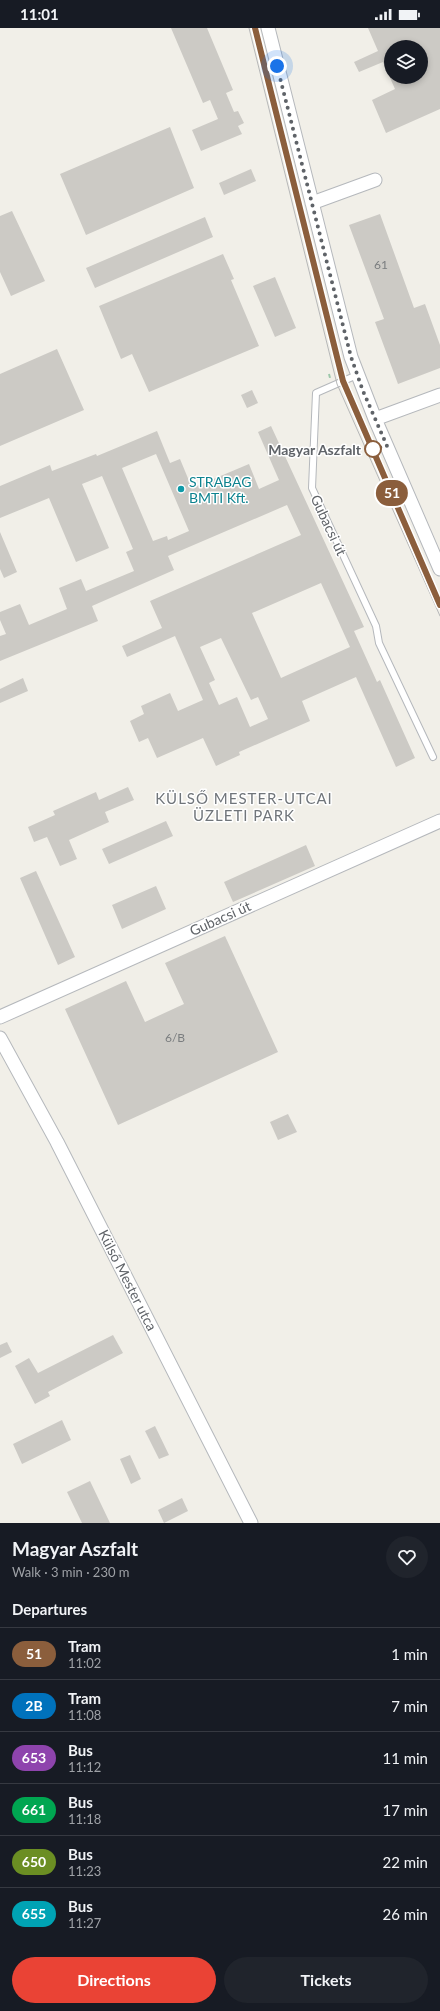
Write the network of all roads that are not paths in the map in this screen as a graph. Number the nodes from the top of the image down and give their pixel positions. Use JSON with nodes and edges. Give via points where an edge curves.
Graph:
{"nodes":[{"id":1,"x":268,"y":28,"type":"edge"},
{"id":2,"x":375,"y":180,"type":"dead end"},
{"id":3,"x":312,"y":204,"type":"junction"},
{"id":4,"x":357,"y":375,"type":"junction"},
{"id":5,"x":440,"y":395,"type":"edge"},
{"id":6,"x":375,"y":419,"type":"junction"},
{"id":7,"x":440,"y":568,"type":"edge"},
{"id":8,"x":433,"y":757,"type":"dead end"},
{"id":9,"x":440,"y":821,"type":"edge"},
{"id":10,"x":0,"y":1017,"type":"edge"},
{"id":11,"x":0,"y":1038,"type":"edge"},
{"id":12,"x":251,"y":1523,"type":"edge"}],
"edges":[{"from":1,"to":3,"type":"street"},
{"from":2,"to":3,"type":"street"},
{"from":3,"to":4,"type":"street"},
{"from":4,"to":6,"type":"street"},
{"from":4,"to":8,"type":"lane","name":"Gubacsi út","via":[[316,393],[312,488]]},
{"from":5,"to":6,"type":"street"},
{"from":6,"to":7,"type":"street"},
{"from":9,"to":10,"type":"street","name":"Gubacsi út"},
{"from":11,"to":12,"type":"street","name":"Külső Mester utca","via":[[64,1156]]}]}
